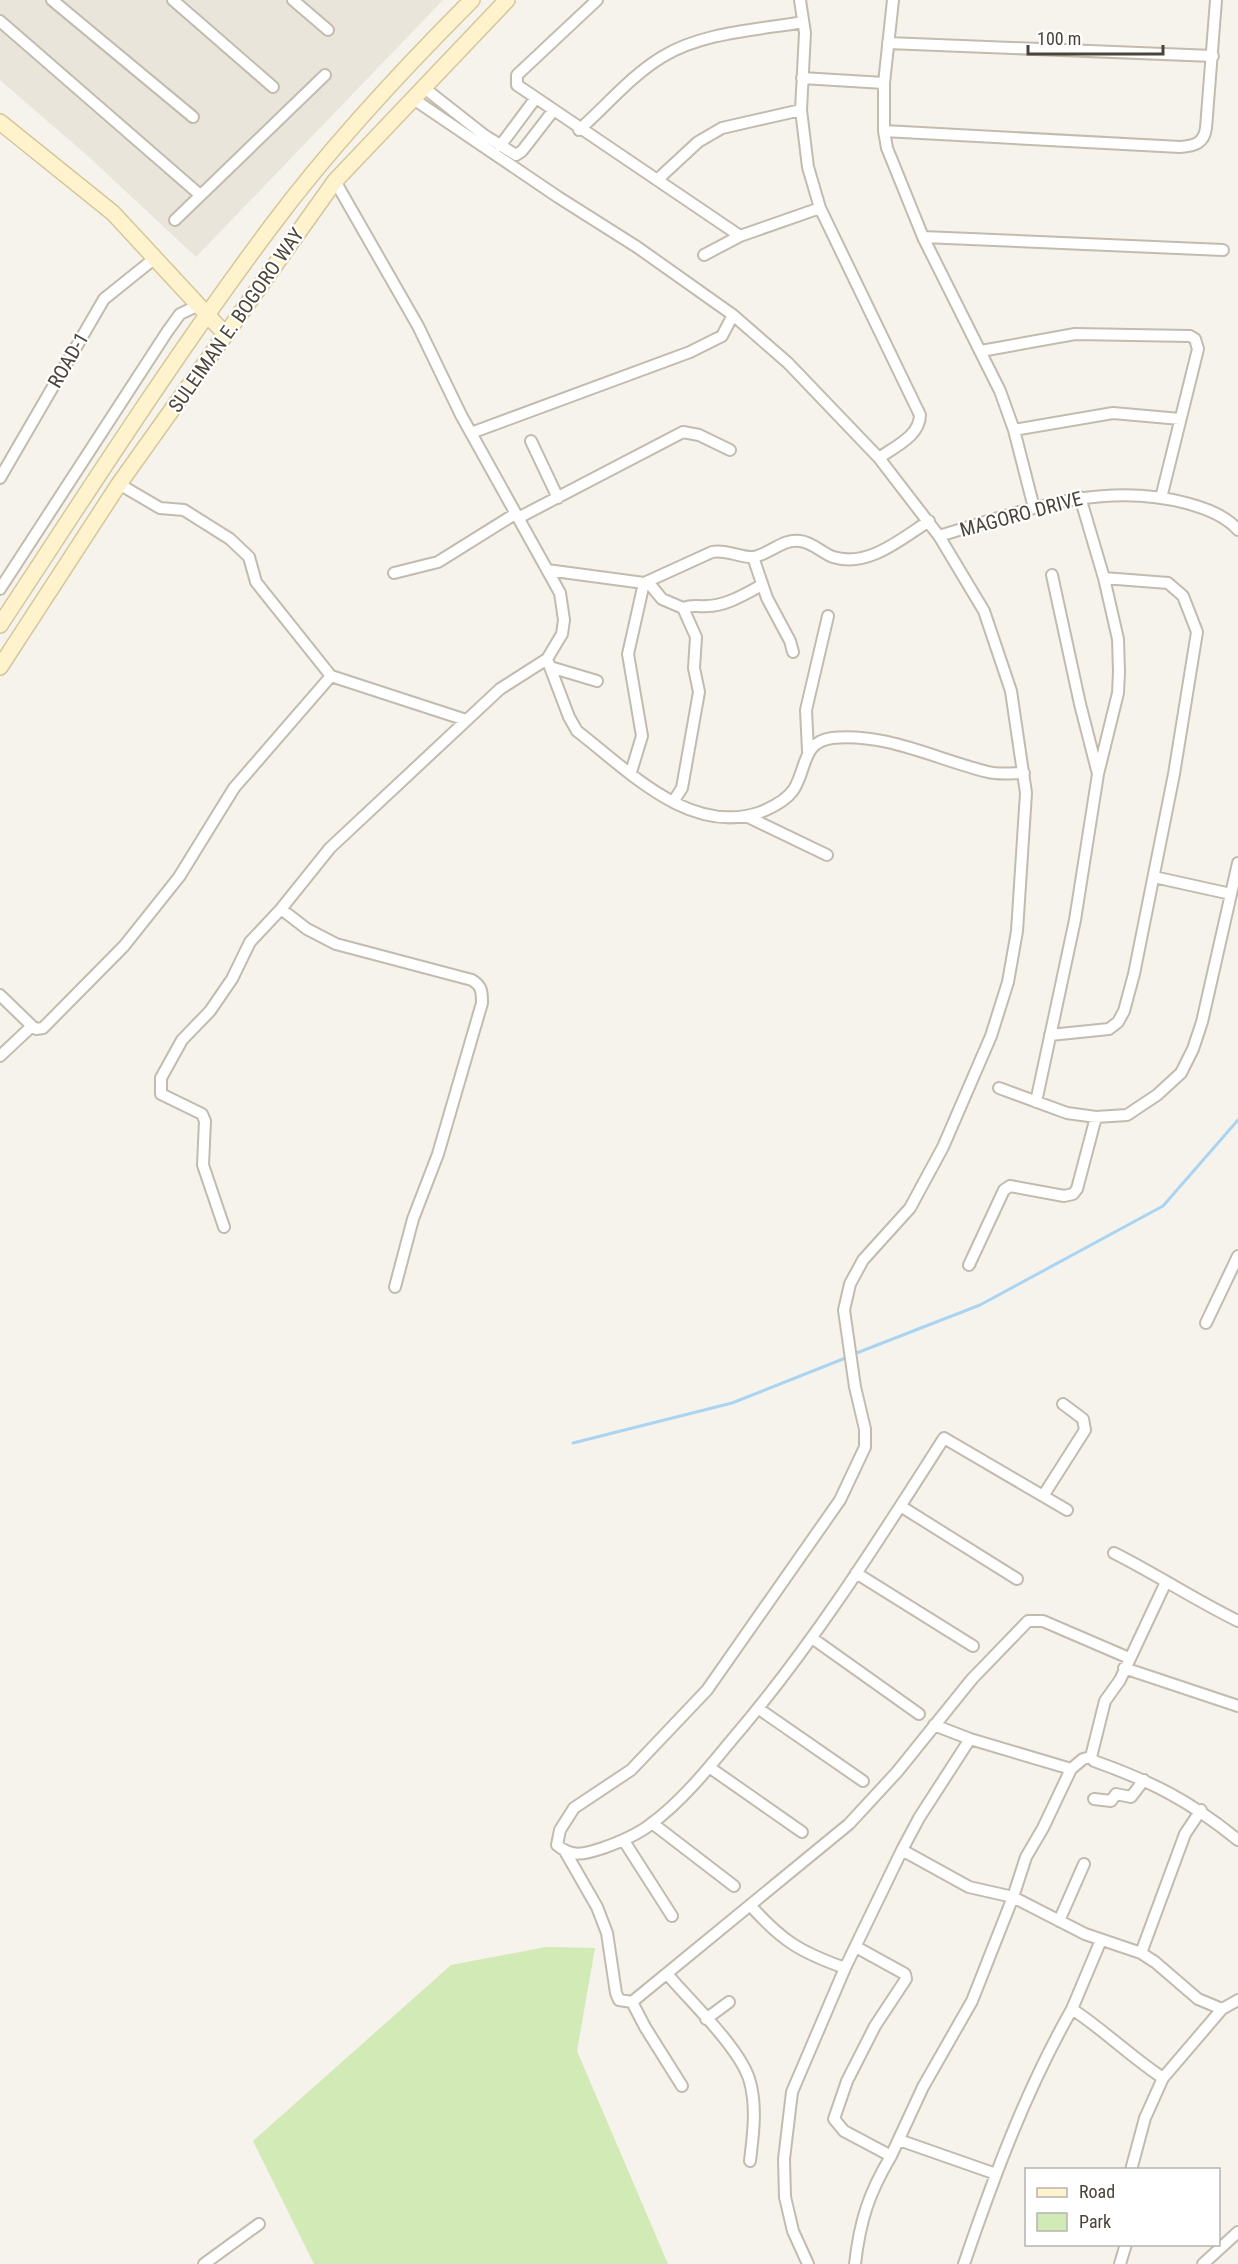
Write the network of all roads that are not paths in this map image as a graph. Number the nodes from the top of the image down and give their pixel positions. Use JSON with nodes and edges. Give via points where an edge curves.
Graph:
{"nodes":[{"id":1,"x":52,"y":0,"type":"edge"},
{"id":2,"x":172,"y":0,"type":"edge"},
{"id":3,"x":293,"y":0,"type":"edge"},
{"id":4,"x":472,"y":0,"type":"edge"},
{"id":5,"x":507,"y":0,"type":"edge"},
{"id":6,"x":597,"y":0,"type":"edge"},
{"id":7,"x":800,"y":0,"type":"edge"},
{"id":8,"x":893,"y":0,"type":"edge"},
{"id":9,"x":1216,"y":0,"type":"edge"},
{"id":10,"x":0,"y":21,"type":"edge"},
{"id":11,"x":803,"y":22,"type":"junction"},
{"id":12,"x":328,"y":30,"type":"dead end"},
{"id":13,"x":888,"y":43,"type":"junction"},
{"id":14,"x":1212,"y":56,"type":"junction"},
{"id":15,"x":325,"y":75,"type":"dead end"},
{"id":16,"x":802,"y":78,"type":"junction"},
{"id":17,"x":884,"y":82,"type":"junction"},
{"id":18,"x":273,"y":87,"type":"dead end"},
{"id":19,"x":423,"y":87,"type":"junction"},
{"id":20,"x":412,"y":98,"type":"junction"},
{"id":21,"x":535,"y":99,"type":"junction"},
{"id":22,"x":801,"y":110,"type":"junction"},
{"id":23,"x":553,"y":111,"type":"junction"},
{"id":24,"x":193,"y":117,"type":"dead end"},
{"id":25,"x":0,"y":122,"type":"edge"},
{"id":26,"x":579,"y":130,"type":"junction"},
{"id":27,"x":884,"y":131,"type":"junction"},
{"id":28,"x":500,"y":146,"type":"junction"},
{"id":29,"x":657,"y":180,"type":"junction"},
{"id":30,"x":335,"y":181,"type":"junction"},
{"id":31,"x":199,"y":194,"type":"junction"},
{"id":32,"x":820,"y":208,"type":"junction"},
{"id":33,"x":175,"y":220,"type":"dead end"},
{"id":34,"x":740,"y":236,"type":"junction"},
{"id":35,"x":923,"y":237,"type":"junction"},
{"id":36,"x":1223,"y":250,"type":"dead end"},
{"id":37,"x":704,"y":255,"type":"dead end"},
{"id":38,"x":155,"y":258,"type":"junction"},
{"id":39,"x":203,"y":310,"type":"junction"},
{"id":40,"x":733,"y":315,"type":"junction"},
{"id":41,"x":226,"y":335,"type":"junction"},
{"id":42,"x":981,"y":351,"type":"junction"},
{"id":43,"x":1180,"y":419,"type":"junction"},
{"id":44,"x":1014,"y":430,"type":"junction"},
{"id":45,"x":471,"y":433,"type":"junction"},
{"id":46,"x":531,"y":441,"type":"dead end"},
{"id":47,"x":730,"y":450,"type":"dead end"},
{"id":48,"x":879,"y":458,"type":"junction"},
{"id":49,"x":0,"y":478,"type":"edge"},
{"id":50,"x":119,"y":484,"type":"junction"},
{"id":51,"x":1080,"y":497,"type":"junction"},
{"id":52,"x":558,"y":498,"type":"junction"},
{"id":53,"x":1161,"y":498,"type":"junction"},
{"id":54,"x":1034,"y":508,"type":"junction"},
{"id":55,"x":516,"y":516,"type":"junction"},
{"id":56,"x":929,"y":521,"type":"junction"},
{"id":57,"x":1238,"y":530,"type":"edge"},
{"id":58,"x":939,"y":536,"type":"junction"},
{"id":59,"x":753,"y":557,"type":"junction"},
{"id":60,"x":547,"y":570,"type":"junction"},
{"id":61,"x":394,"y":573,"type":"dead end"},
{"id":62,"x":1052,"y":575,"type":"dead end"},
{"id":63,"x":1104,"y":578,"type":"junction"},
{"id":64,"x":646,"y":583,"type":"junction"},
{"id":65,"x":762,"y":585,"type":"junction"},
{"id":66,"x":0,"y":588,"type":"edge"},
{"id":67,"x":683,"y":608,"type":"junction"},
{"id":68,"x":828,"y":616,"type":"dead end"},
{"id":69,"x":0,"y":625,"type":"edge"},
{"id":70,"x":793,"y":652,"type":"dead end"},
{"id":71,"x":548,"y":663,"type":"junction"},
{"id":72,"x":0,"y":667,"type":"edge"},
{"id":73,"x":331,"y":676,"type":"junction"},
{"id":74,"x":597,"y":681,"type":"dead end"},
{"id":75,"x":466,"y":720,"type":"junction"},
{"id":76,"x":808,"y":751,"type":"junction"},
{"id":77,"x":631,"y":772,"type":"junction"},
{"id":78,"x":1024,"y":773,"type":"junction"},
{"id":79,"x":1098,"y":774,"type":"junction"},
{"id":80,"x":673,"y":802,"type":"junction"},
{"id":81,"x":777,"y":804,"type":"junction"},
{"id":82,"x":746,"y":816,"type":"junction"},
{"id":83,"x":770,"y":828,"type":"junction"},
{"id":84,"x":827,"y":855,"type":"dead end"},
{"id":85,"x":1238,"y":863,"type":"edge"},
{"id":86,"x":1154,"y":877,"type":"junction"},
{"id":87,"x":1231,"y":894,"type":"junction"},
{"id":88,"x":281,"y":909,"type":"junction"},
{"id":89,"x":0,"y":995,"type":"edge"},
{"id":90,"x":32,"y":1026,"type":"junction"},
{"id":91,"x":1050,"y":1035,"type":"junction"},
{"id":92,"x":0,"y":1056,"type":"edge"},
{"id":93,"x":999,"y":1088,"type":"dead end"},
{"id":94,"x":1036,"y":1102,"type":"junction"},
{"id":95,"x":1096,"y":1117,"type":"junction"},
{"id":96,"x":224,"y":1227,"type":"dead end"},
{"id":97,"x":1238,"y":1256,"type":"edge"},
{"id":98,"x":969,"y":1265,"type":"dead end"},
{"id":99,"x":395,"y":1287,"type":"dead end"},
{"id":100,"x":1206,"y":1323,"type":"dead end"},
{"id":101,"x":1063,"y":1404,"type":"dead end"},
{"id":102,"x":1043,"y":1496,"type":"junction"},
{"id":103,"x":902,"y":1507,"type":"junction"},
{"id":104,"x":1067,"y":1510,"type":"dead end"},
{"id":105,"x":1114,"y":1553,"type":"dead end"},
{"id":106,"x":856,"y":1573,"type":"junction"},
{"id":107,"x":1017,"y":1579,"type":"dead end"},
{"id":108,"x":1166,"y":1582,"type":"junction"},
{"id":109,"x":1238,"y":1621,"type":"edge"},
{"id":110,"x":812,"y":1638,"type":"junction"},
{"id":111,"x":973,"y":1646,"type":"dead end"},
{"id":112,"x":1126,"y":1663,"type":"junction"},
{"id":113,"x":1238,"y":1706,"type":"edge"},
{"id":114,"x":759,"y":1709,"type":"junction"},
{"id":115,"x":919,"y":1714,"type":"dead end"},
{"id":116,"x":934,"y":1725,"type":"junction"},
{"id":117,"x":970,"y":1739,"type":"junction"},
{"id":118,"x":1091,"y":1757,"type":"junction"},
{"id":119,"x":709,"y":1767,"type":"junction"},
{"id":120,"x":1071,"y":1769,"type":"junction"},
{"id":121,"x":1144,"y":1780,"type":"junction"},
{"id":122,"x":863,"y":1781,"type":"dead end"},
{"id":123,"x":1094,"y":1800,"type":"dead end"},
{"id":124,"x":1201,"y":1810,"type":"junction"},
{"id":125,"x":652,"y":1823,"type":"junction"},
{"id":126,"x":802,"y":1832,"type":"dead end"},
{"id":127,"x":1238,"y":1840,"type":"edge"},
{"id":128,"x":624,"y":1841,"type":"junction"},
{"id":129,"x":902,"y":1850,"type":"junction"},
{"id":130,"x":566,"y":1853,"type":"junction"},
{"id":131,"x":1084,"y":1864,"type":"dead end"},
{"id":132,"x":734,"y":1886,"type":"dead end"},
{"id":133,"x":1013,"y":1898,"type":"junction"},
{"id":134,"x":750,"y":1905,"type":"junction"},
{"id":135,"x":672,"y":1916,"type":"dead end"},
{"id":136,"x":1059,"y":1921,"type":"junction"},
{"id":137,"x":1101,"y":1940,"type":"junction"},
{"id":138,"x":856,"y":1947,"type":"junction"},
{"id":139,"x":1141,"y":1953,"type":"junction"},
{"id":140,"x":845,"y":1968,"type":"junction"},
{"id":141,"x":668,"y":1975,"type":"junction"},
{"id":142,"x":1238,"y":2000,"type":"edge"},
{"id":143,"x":632,"y":2002,"type":"junction"},
{"id":144,"x":729,"y":2002,"type":"dead end"},
{"id":145,"x":1072,"y":2009,"type":"junction"},
{"id":146,"x":1222,"y":2009,"type":"junction"},
{"id":147,"x":706,"y":2019,"type":"junction"},
{"id":148,"x":1163,"y":2078,"type":"junction"},
{"id":149,"x":682,"y":2086,"type":"dead end"},
{"id":150,"x":898,"y":2140,"type":"junction"},
{"id":151,"x":891,"y":2156,"type":"junction"},
{"id":152,"x":750,"y":2161,"type":"dead end"},
{"id":153,"x":1131,"y":2168,"type":"edge"},
{"id":154,"x":996,"y":2174,"type":"junction"},
{"id":155,"x":259,"y":2224,"type":"dead end"},
{"id":156,"x":1238,"y":2232,"type":"edge"},
{"id":157,"x":1125,"y":2246,"type":"edge"},
{"id":158,"x":204,"y":2264,"type":"edge"},
{"id":159,"x":808,"y":2264,"type":"edge"},
{"id":160,"x":855,"y":2264,"type":"edge"},
{"id":161,"x":964,"y":2264,"type":"edge"},
{"id":162,"x":1120,"y":2264,"type":"edge"},
{"id":163,"x":1203,"y":2264,"type":"edge"}],
"edges":[{"from":1,"to":24,"type":"street"},
{"from":2,"to":18,"type":"street"},
{"from":3,"to":12,"type":"street"},
{"from":4,"to":39,"type":"street","name":"SULEIMAN E. BOGORO WAY","via":[[323,160]]},
{"from":5,"to":19,"type":"street","name":"SULEIMAN E. BOGORO WAY"},
{"from":6,"to":21,"type":"street","via":[[517,75],[517,86]]},
{"from":7,"to":11,"type":"street"},
{"from":8,"to":13,"type":"street"},
{"from":9,"to":14,"type":"street"},
{"from":10,"to":31,"type":"street"},
{"from":11,"to":16,"type":"street"},
{"from":11,"to":26,"type":"street","via":[[701,40],[673,50],[653,62]]},
{"from":13,"to":14,"type":"street"},
{"from":13,"to":17,"type":"street"},
{"from":14,"to":27,"type":"street","via":[[1205,136],[1190,146]]},
{"from":15,"to":31,"type":"street"},
{"from":16,"to":17,"type":"street"},
{"from":16,"to":22,"type":"street"},
{"from":17,"to":27,"type":"street"},
{"from":19,"to":20,"type":"street","name":"SULEIMAN E. BOGORO WAY"},
{"from":19,"to":28,"type":"street"},
{"from":20,"to":30,"type":"street","name":"SULEIMAN E. BOGORO WAY"},
{"from":20,"to":40,"type":"street"},
{"from":21,"to":23,"type":"street"},
{"from":21,"to":28,"type":"street"},
{"from":22,"to":29,"type":"street","via":[[722,128],[698,142]]},
{"from":22,"to":32,"type":"street","via":[[805,151]]},
{"from":23,"to":26,"type":"street"},
{"from":23,"to":28,"type":"street","via":[[516,155]]},
{"from":25,"to":38,"type":"street","via":[[100,201]]},
{"from":26,"to":29,"type":"street"},
{"from":27,"to":35,"type":"street","via":[[891,161]]},
{"from":29,"to":34,"type":"street"},
{"from":30,"to":41,"type":"street","name":"SULEIMAN E. BOGORO WAY"},
{"from":30,"to":45,"type":"street","via":[[418,326]]},
{"from":31,"to":33,"type":"street"},
{"from":32,"to":34,"type":"street"},
{"from":32,"to":48,"type":"street","via":[[920,416],[914,432]]},
{"from":34,"to":37,"type":"street"},
{"from":35,"to":36,"type":"street"},
{"from":35,"to":42,"type":"street"},
{"from":38,"to":39,"type":"street"},
{"from":38,"to":49,"type":"street","name":"ROAD-1","via":[[104,299]]},
{"from":39,"to":41,"type":"street"},
{"from":39,"to":66,"type":"street","via":[[180,314]]},
{"from":39,"to":69,"type":"street","name":"SULEIMAN E. BOGORO WAY"},
{"from":40,"to":45,"type":"street","via":[[722,336],[697,349]]},
{"from":40,"to":48,"type":"street","via":[[788,363]]},
{"from":41,"to":50,"type":"street","name":"SULEIMAN E. BOGORO WAY"},
{"from":42,"to":43,"type":"street","via":[[1075,334],[1190,336],[1198,349]]},
{"from":42,"to":44,"type":"street"},
{"from":43,"to":44,"type":"street","via":[[1113,413]]},
{"from":43,"to":53,"type":"street"},
{"from":44,"to":54,"type":"street"},
{"from":45,"to":55,"type":"street"},
{"from":46,"to":52,"type":"street"},
{"from":47,"to":52,"type":"street","via":[[683,432]]},
{"from":48,"to":56,"type":"street"},
{"from":50,"to":72,"type":"street","name":"SULEIMAN E. BOGORO WAY"},
{"from":50,"to":73,"type":"street","via":[[160,508],[184,510],[249,556],[256,582]]},
{"from":51,"to":53,"type":"street","name":"MAGORO DRIVE"},
{"from":51,"to":54,"type":"street","name":"MAGORO DRIVE"},
{"from":51,"to":63,"type":"street"},
{"from":52,"to":55,"type":"street"},
{"from":53,"to":57,"type":"street","name":"MAGORO DRIVE","via":[[1198,506]]},
{"from":54,"to":58,"type":"street","name":"MAGORO DRIVE"},
{"from":55,"to":60,"type":"street"},
{"from":55,"to":61,"type":"street","via":[[438,562]]},
{"from":56,"to":58,"type":"street"},
{"from":56,"to":59,"type":"street","via":[[875,554],[848,559],[833,557],[802,540]]},
{"from":58,"to":78,"type":"street","via":[[984,612],[1011,691]]},
{"from":59,"to":64,"type":"street","via":[[712,552]]},
{"from":59,"to":65,"type":"street"},
{"from":60,"to":64,"type":"street"},
{"from":60,"to":71,"type":"street","via":[[560,593],[564,620]]},
{"from":62,"to":79,"type":"street"},
{"from":63,"to":79,"type":"street","via":[[1118,639],[1119,664],[1118,693]]},
{"from":63,"to":86,"type":"street","via":[[1168,583],[1183,596],[1197,632]]},
{"from":64,"to":67,"type":"street","via":[[662,599]]},
{"from":64,"to":77,"type":"street","via":[[628,654],[642,736]]},
{"from":65,"to":67,"type":"street","via":[[723,603]]},
{"from":65,"to":70,"type":"street"},
{"from":67,"to":80,"type":"street","via":[[696,637],[694,668],[699,692],[682,788]]},
{"from":68,"to":76,"type":"street","via":[[806,710]]},
{"from":71,"to":74,"type":"street"},
{"from":71,"to":75,"type":"street","via":[[505,684]]},
{"from":71,"to":77,"type":"street","via":[[572,724]]},
{"from":73,"to":75,"type":"street"},
{"from":73,"to":90,"type":"street","via":[[234,788],[179,877],[124,946],[43,1028]]},
{"from":75,"to":88,"type":"street","via":[[330,848]]},
{"from":76,"to":78,"type":"street","via":[[816,742],[836,738],[878,741],[989,773]]},
{"from":76,"to":81,"type":"street","via":[[795,788]]},
{"from":77,"to":80,"type":"street"},
{"from":78,"to":130,"type":"street","via":[[1017,931],[1001,1004],[943,1147],[910,1208],[863,1260],[850,1284],[844,1310],[866,1429],[865,1447],[840,1500],[707,1690],[631,1770],[574,1808],[560,1830],[557,1845]]},
{"from":79,"to":91,"type":"street","via":[[1075,920]]},
{"from":80,"to":82,"type":"street","via":[[710,815]]},
{"from":81,"to":82,"type":"street"},
{"from":81,"to":83,"type":"street"},
{"from":82,"to":83,"type":"street"},
{"from":83,"to":84,"type":"street"},
{"from":85,"to":87,"type":"street"},
{"from":86,"to":87,"type":"street"},
{"from":86,"to":91,"type":"street","via":[[1134,974],[1118,1022],[1109,1029]]},
{"from":87,"to":95,"type":"street","via":[[1202,1022],[1181,1073],[1127,1115]]},
{"from":88,"to":96,"type":"street","via":[[250,942],[232,980],[182,1040],[160,1078],[161,1094],[202,1114],[203,1165]]},
{"from":88,"to":99,"type":"street","via":[[336,944],[472,980],[482,990],[483,1003]]},
{"from":89,"to":90,"type":"street"},
{"from":90,"to":92,"type":"street"},
{"from":91,"to":94,"type":"street"},
{"from":93,"to":94,"type":"street"},
{"from":94,"to":95,"type":"street","via":[[1067,1113]]},
{"from":95,"to":98,"type":"street","via":[[1073,1194],[1064,1196],[1010,1186],[1004,1190]]},
{"from":97,"to":100,"type":"street"},
{"from":101,"to":102,"type":"street","via":[[1083,1419],[1085,1430]]},
{"from":102,"to":103,"type":"street","via":[[944,1438]]},
{"from":102,"to":104,"type":"street"},
{"from":103,"to":106,"type":"street"},
{"from":103,"to":107,"type":"street"},
{"from":105,"to":108,"type":"street"},
{"from":106,"to":110,"type":"street"},
{"from":106,"to":111,"type":"street"},
{"from":108,"to":109,"type":"street"},
{"from":108,"to":112,"type":"street"},
{"from":110,"to":114,"type":"street"},
{"from":110,"to":115,"type":"street"},
{"from":112,"to":113,"type":"street"},
{"from":112,"to":116,"type":"street","via":[[1042,1621],[1028,1621],[972,1678]]},
{"from":112,"to":118,"type":"street","via":[[1104,1705]]},
{"from":114,"to":119,"type":"street"},
{"from":114,"to":122,"type":"street"},
{"from":116,"to":117,"type":"street"},
{"from":116,"to":134,"type":"street","via":[[849,1824]]},
{"from":117,"to":120,"type":"street"},
{"from":117,"to":129,"type":"street"},
{"from":118,"to":120,"type":"street"},
{"from":118,"to":121,"type":"street"},
{"from":119,"to":125,"type":"street"},
{"from":119,"to":126,"type":"street"},
{"from":120,"to":133,"type":"street","via":[[1026,1857]]},
{"from":121,"to":123,"type":"street","via":[[1131,1797],[1116,1794],[1111,1801]]},
{"from":121,"to":124,"type":"street"},
{"from":124,"to":127,"type":"street"},
{"from":124,"to":139,"type":"street","via":[[1185,1834]]},
{"from":125,"to":128,"type":"street"},
{"from":125,"to":132,"type":"street"},
{"from":128,"to":130,"type":"street","via":[[582,1855]]},
{"from":128,"to":135,"type":"street"},
{"from":129,"to":133,"type":"street","via":[[969,1887]]},
{"from":129,"to":138,"type":"street"},
{"from":130,"to":143,"type":"street","via":[[607,1933],[619,2000]]},
{"from":131,"to":136,"type":"street"},
{"from":133,"to":136,"type":"street"},
{"from":133,"to":150,"type":"street","via":[[972,2001]]},
{"from":134,"to":140,"type":"street","via":[[782,1939]]},
{"from":134,"to":141,"type":"street"},
{"from":136,"to":137,"type":"street"},
{"from":137,"to":139,"type":"street"},
{"from":137,"to":145,"type":"street"},
{"from":138,"to":140,"type":"street"},
{"from":138,"to":151,"type":"street","via":[[905,1974],[906,1979],[870,2035],[842,2092],[834,2119],[844,2131]]},
{"from":139,"to":146,"type":"street","via":[[1198,1999]]},
{"from":140,"to":159,"type":"street","via":[[795,2082],[789,2108],[785,2197],[793,2231]]},
{"from":141,"to":143,"type":"street"},
{"from":141,"to":147,"type":"street"},
{"from":142,"to":146,"type":"street"},
{"from":143,"to":149,"type":"street"},
{"from":144,"to":147,"type":"street"},
{"from":145,"to":148,"type":"street"},
{"from":145,"to":154,"type":"street","via":[[1041,2063]]},
{"from":146,"to":148,"type":"street"},
{"from":147,"to":152,"type":"street","via":[[730,2047],[750,2081],[754,2117]]},
{"from":148,"to":153,"type":"street","via":[[1141,2129]]},
{"from":150,"to":151,"type":"street"},
{"from":150,"to":154,"type":"street"},
{"from":151,"to":160,"type":"street","via":[[862,2215]]},
{"from":154,"to":161,"type":"street"},
{"from":155,"to":158,"type":"street"},
{"from":156,"to":163,"type":"street"},
{"from":157,"to":162,"type":"street"}]}
